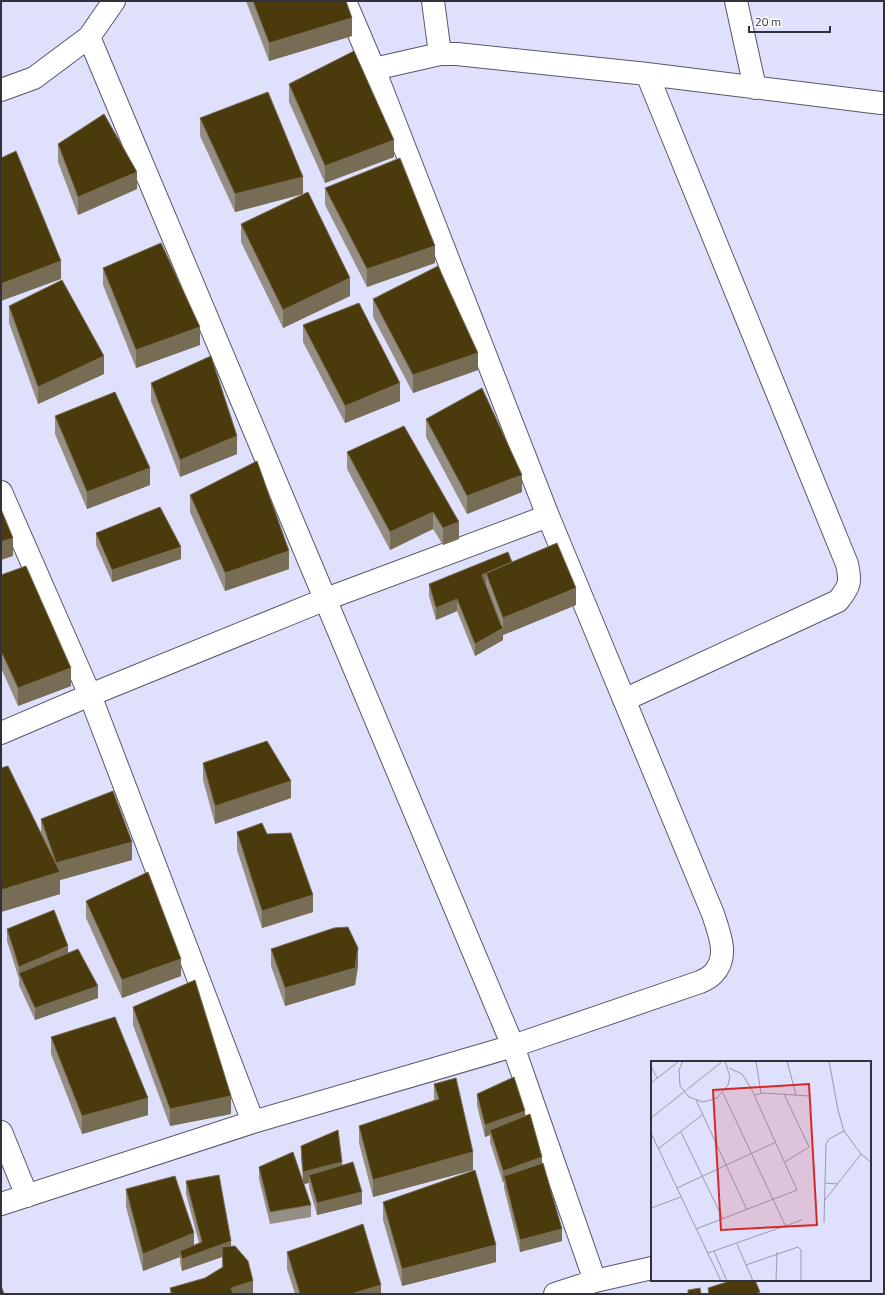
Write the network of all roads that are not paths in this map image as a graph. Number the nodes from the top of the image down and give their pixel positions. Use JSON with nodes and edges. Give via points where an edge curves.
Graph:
{"nodes":[{"id":1,"x":114,"y":1,"type":"edge"},
{"id":2,"x":345,"y":1,"type":"edge"},
{"id":3,"x":433,"y":1,"type":"edge"},
{"id":4,"x":736,"y":1,"type":"edge"},
{"id":5,"x":89,"y":37,"type":"junction"},
{"id":6,"x":440,"y":54,"type":"junction"},
{"id":7,"x":374,"y":69,"type":"junction"},
{"id":8,"x":648,"y":74,"type":"junction"},
{"id":9,"x":755,"y":88,"type":"junction"},
{"id":10,"x":1,"y":90,"type":"edge"},
{"id":11,"x":881,"y":103,"type":"dead end"},
{"id":12,"x":1,"y":492,"type":"edge"},
{"id":13,"x":548,"y":516,"type":"junction"},
{"id":14,"x":326,"y":599,"type":"junction"},
{"id":15,"x":90,"y":695,"type":"junction"},
{"id":16,"x":624,"y":700,"type":"junction"},
{"id":17,"x":1,"y":733,"type":"edge"},
{"id":18,"x":514,"y":1046,"type":"junction"},
{"id":19,"x":253,"y":1122,"type":"junction"},
{"id":20,"x":1,"y":1132,"type":"edge"},
{"id":21,"x":27,"y":1196,"type":"junction"},
{"id":22,"x":1,"y":1204,"type":"edge"},
{"id":23,"x":651,"y":1268,"type":"edge"},
{"id":24,"x":595,"y":1281,"type":"junction"},
{"id":25,"x":555,"y":1294,"type":"edge"}],
"edges":[{"from":1,"to":5,"type":"street"},
{"from":2,"to":7,"type":"street"},
{"from":3,"to":6,"type":"street"},
{"from":4,"to":9,"type":"street"},
{"from":5,"to":10,"type":"street","via":[[34,78]]},
{"from":5,"to":14,"type":"street"},
{"from":6,"to":7,"type":"street"},
{"from":6,"to":8,"type":"street"},
{"from":7,"to":13,"type":"street"},
{"from":8,"to":9,"type":"street"},
{"from":8,"to":16,"type":"street","via":[[847,564],[850,577],[847,590],[838,600]]},
{"from":9,"to":11,"type":"street"},
{"from":12,"to":15,"type":"street"},
{"from":13,"to":14,"type":"street"},
{"from":13,"to":16,"type":"street"},
{"from":14,"to":15,"type":"street"},
{"from":14,"to":18,"type":"street"},
{"from":15,"to":17,"type":"street"},
{"from":15,"to":19,"type":"street"},
{"from":16,"to":18,"type":"street","via":[[713,914],[722,951],[720,965],[713,974],[700,982]]},
{"from":18,"to":19,"type":"street"},
{"from":18,"to":24,"type":"street"},
{"from":19,"to":21,"type":"street"},
{"from":20,"to":21,"type":"street"},
{"from":21,"to":22,"type":"street"},
{"from":23,"to":24,"type":"street"},
{"from":24,"to":25,"type":"street"}]}
